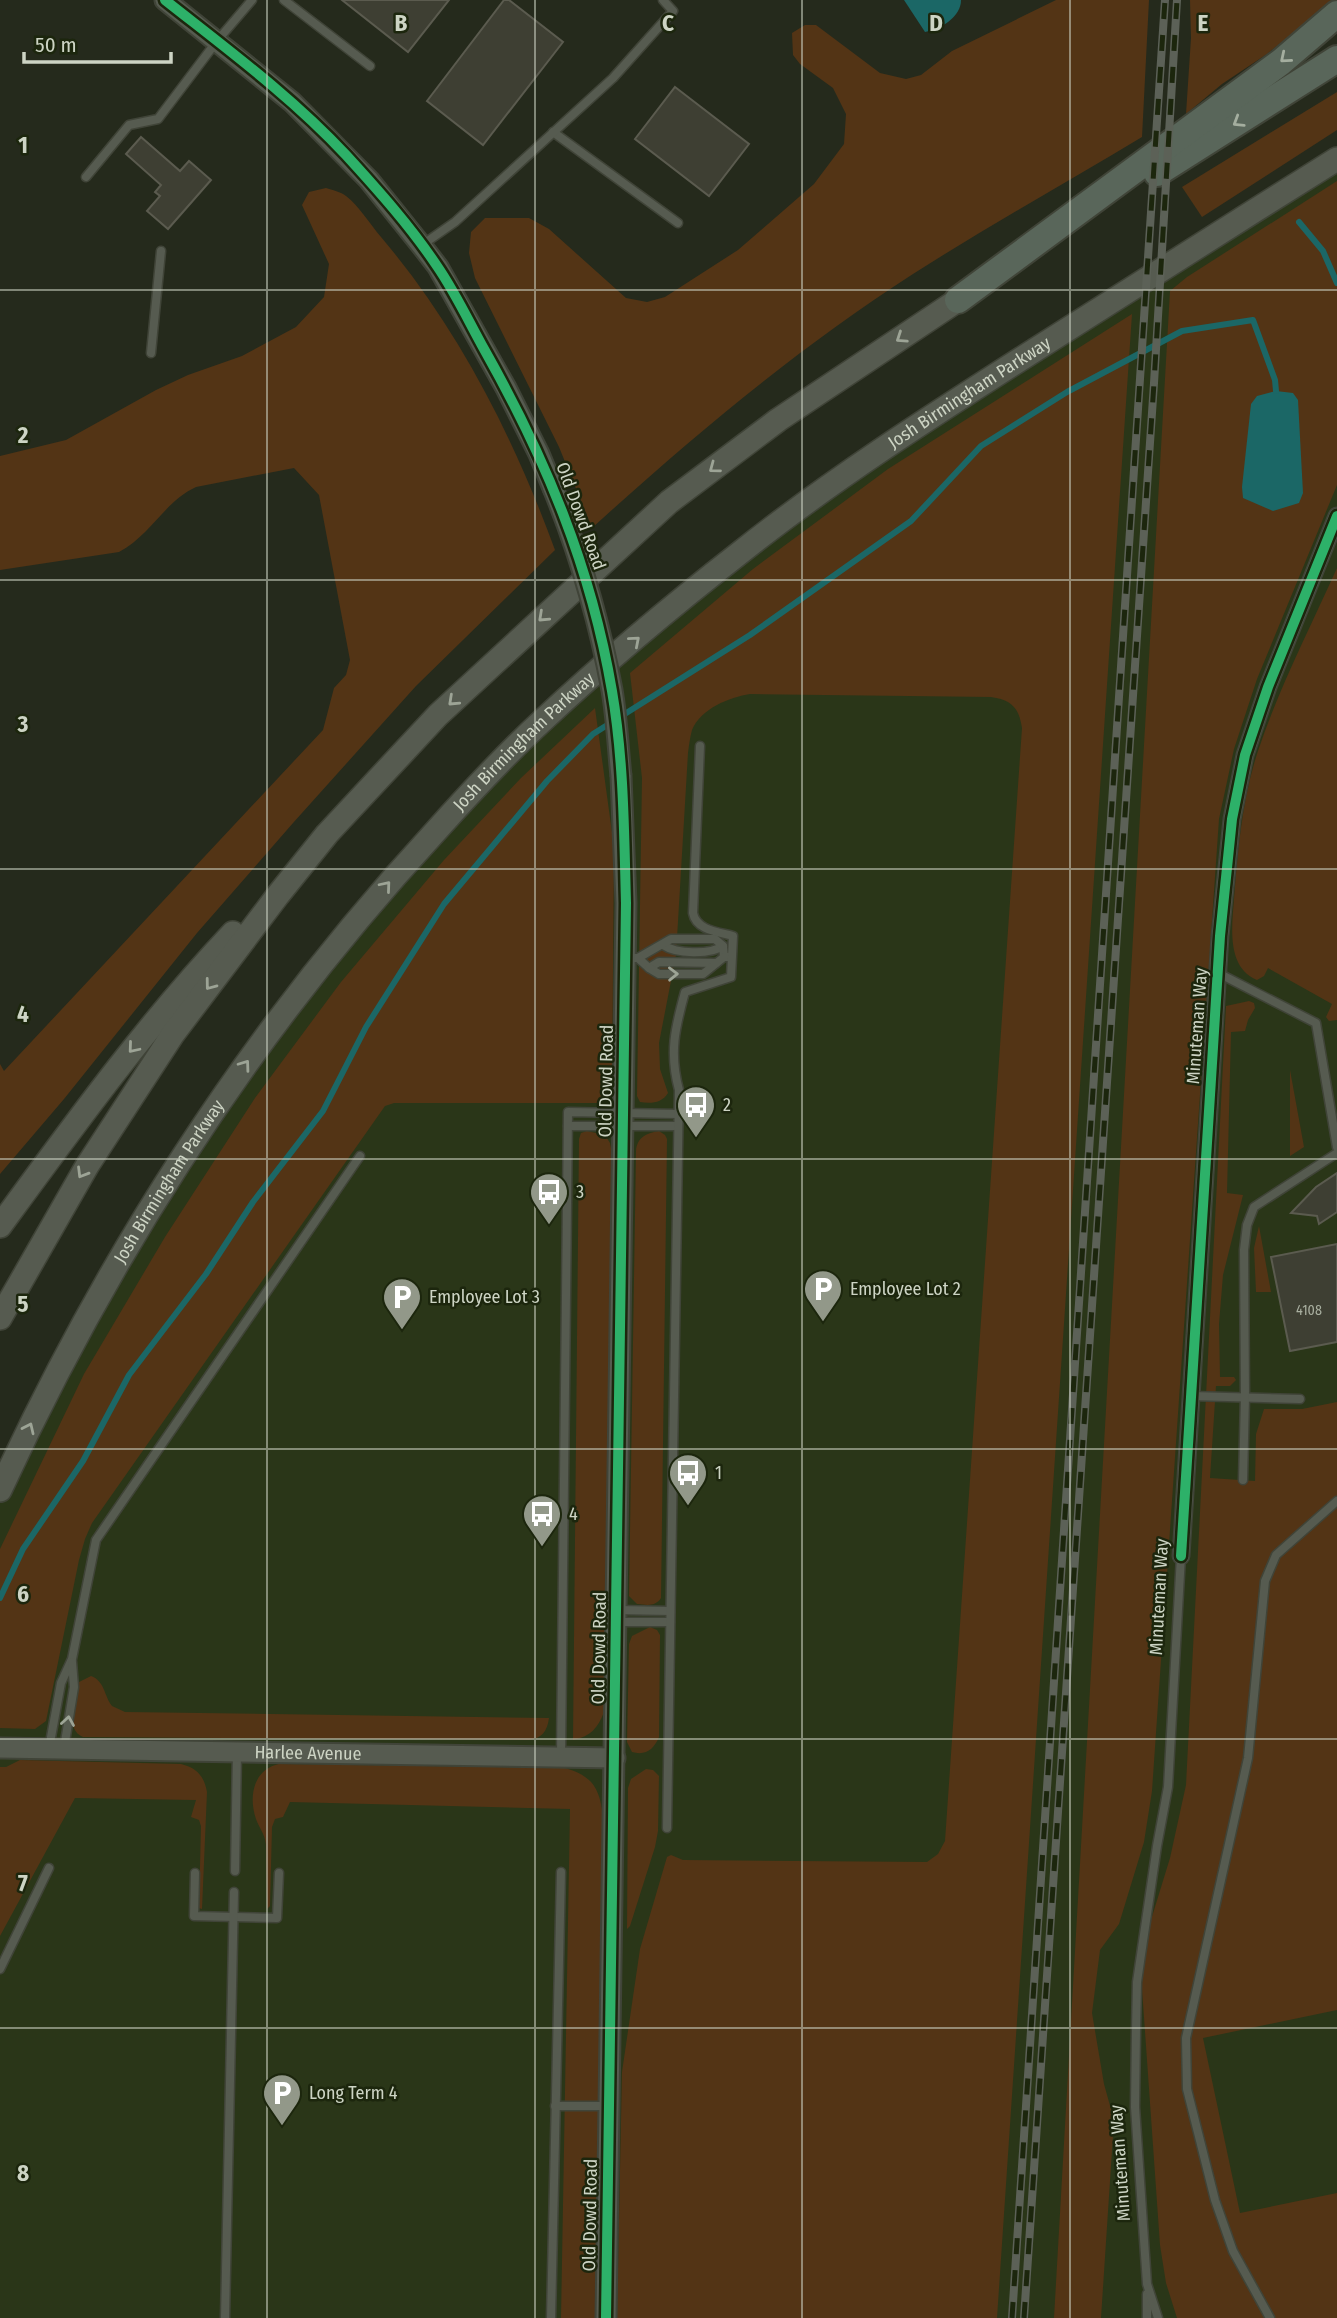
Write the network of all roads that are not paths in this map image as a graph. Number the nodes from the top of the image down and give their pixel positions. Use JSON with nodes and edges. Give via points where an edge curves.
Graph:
{"nodes":[{"id":1,"x":165,"y":0,"type":"edge"},
{"id":2,"x":252,"y":0,"type":"edge"},
{"id":3,"x":285,"y":0,"type":"edge"},
{"id":4,"x":663,"y":0,"type":"edge"},
{"id":5,"x":1337,"y":14,"type":"edge"},
{"id":6,"x":217,"y":41,"type":"junction"},
{"id":7,"x":1337,"y":59,"type":"edge"},
{"id":8,"x":370,"y":66,"type":"dead end"},
{"id":9,"x":553,"y":132,"type":"junction"},
{"id":10,"x":1337,"y":159,"type":"edge"},
{"id":11,"x":86,"y":177,"type":"dead end"},
{"id":12,"x":678,"y":223,"type":"dead end"},
{"id":13,"x":421,"y":246,"type":"junction"},
{"id":14,"x":161,"y":251,"type":"dead end"},
{"id":15,"x":958,"y":300,"type":"junction"},
{"id":16,"x":151,"y":352,"type":"dead end"},
{"id":17,"x":1337,"y":516,"type":"edge"},
{"id":18,"x":700,"y":746,"type":"dead end"},
{"id":19,"x":327,"y":834,"type":"junction"},
{"id":20,"x":632,"y":958,"type":"junction"},
{"id":21,"x":724,"y":959,"type":"junction"},
{"id":22,"x":1217,"y":973,"type":"junction"},
{"id":23,"x":678,"y":1114,"type":"junction"},
{"id":24,"x":623,"y":1119,"type":"junction"},
{"id":25,"x":568,"y":1126,"type":"junction"},
{"id":26,"x":678,"y":1126,"type":"junction"},
{"id":27,"x":1337,"y":1147,"type":"edge"},
{"id":28,"x":1337,"y":1153,"type":"edge"},
{"id":29,"x":360,"y":1156,"type":"dead end"},
{"id":30,"x":0,"y":1226,"type":"edge"},
{"id":31,"x":0,"y":1318,"type":"edge"},
{"id":32,"x":1191,"y":1396,"type":"junction"},
{"id":33,"x":1245,"y":1397,"type":"junction"},
{"id":34,"x":1300,"y":1399,"type":"dead end"},
{"id":35,"x":1242,"y":1480,"type":"dead end"},
{"id":36,"x":0,"y":1490,"type":"edge"},
{"id":37,"x":1337,"y":1501,"type":"edge"},
{"id":38,"x":1181,"y":1556,"type":"joint"},
{"id":39,"x":670,"y":1611,"type":"junction"},
{"id":40,"x":617,"y":1616,"type":"junction"},
{"id":41,"x":670,"y":1622,"type":"junction"},
{"id":42,"x":72,"y":1659,"type":"junction"},
{"id":43,"x":0,"y":1748,"type":"edge"},
{"id":44,"x":57,"y":1748,"type":"junction"},
{"id":45,"x":237,"y":1751,"type":"junction"},
{"id":46,"x":561,"y":1756,"type":"junction"},
{"id":47,"x":615,"y":1758,"type":"junction"},
{"id":48,"x":667,"y":1828,"type":"dead end"},
{"id":49,"x":49,"y":1868,"type":"dead end"},
{"id":50,"x":235,"y":1871,"type":"dead end"},
{"id":51,"x":279,"y":1872,"type":"dead end"},
{"id":52,"x":561,"y":1872,"type":"dead end"},
{"id":53,"x":195,"y":1873,"type":"dead end"},
{"id":54,"x":234,"y":1892,"type":"dead end"},
{"id":55,"x":233,"y":1917,"type":"junction"},
{"id":56,"x":0,"y":1969,"type":"edge"},
{"id":57,"x":555,"y":2106,"type":"junction"},
{"id":58,"x":609,"y":2106,"type":"junction"},
{"id":59,"x":1147,"y":2284,"type":"junction"},
{"id":60,"x":225,"y":2318,"type":"edge"},
{"id":61,"x":551,"y":2318,"type":"edge"},
{"id":62,"x":606,"y":2318,"type":"edge"},
{"id":63,"x":1147,"y":2318,"type":"edge"},
{"id":64,"x":1158,"y":2318,"type":"edge"},
{"id":65,"x":1270,"y":2318,"type":"edge"}],
"edges":[{"from":1,"to":6,"type":"street","name":"Old Dowd Road"},
{"from":2,"to":6,"type":"lane"},
{"from":3,"to":8,"type":"lane"},
{"from":4,"to":9,"type":"lane","via":[[673,11],[612,78]]},
{"from":5,"to":15,"type":"highway","one_way":true,"via":[[1281,62]]},
{"from":6,"to":11,"type":"lane","via":[[158,119],[129,125]]},
{"from":6,"to":13,"type":"street","name":"Old Dowd Road","via":[[292,102],[344,153]]},
{"from":7,"to":15,"type":"highway","one_way":true},
{"from":9,"to":12,"type":"lane"},
{"from":9,"to":13,"type":"lane","via":[[455,222]]},
{"from":36,"to":10,"type":"main road","name":"Josh Birmingham Parkway","one_way":true,"via":[[94,1301],[191,1143],[337,944],[481,781],[542,721],[673,608],[880,449]]},
{"from":13,"to":20,"type":"street","name":"Old Dowd Road","bridge":true,"via":[[438,267],[506,388],[575,541],[612,692]]},
{"from":14,"to":16,"type":"lane"},
{"from":15,"to":19,"type":"main road","one_way":true,"via":[[778,420],[668,502],[438,715]]},
{"from":17,"to":22,"type":"street","name":"Minuteman Way","via":[[1245,755],[1231,819]]},
{"from":18,"to":21,"type":"lane","via":[[694,920],[699,926],[733,936]]},
{"from":19,"to":30,"type":"main road","one_way":true,"via":[[199,969],[115,1070]]},
{"from":19,"to":31,"type":"main road","one_way":true,"via":[[173,1034],[87,1166]]},
{"from":20,"to":21,"type":"lane","one_way":true,"via":[[649,968],[659,962]]},
{"from":20,"to":21,"type":"lane","via":[[671,939],[715,939],[723,946]]},
{"from":20,"to":24,"type":"street","name":"Old Dowd Road"},
{"from":21,"to":23,"type":"lane","via":[[731,977],[685,992],[672,1049]]},
{"from":22,"to":27,"type":"lane","via":[[1316,1023]]},
{"from":22,"to":32,"type":"street","name":"Minuteman Way"},
{"from":23,"to":24,"type":"lane"},
{"from":23,"to":26,"type":"lane"},
{"from":24,"to":25,"type":"lane"},
{"from":24,"to":25,"type":"lane","via":[[568,1112]]},
{"from":24,"to":26,"type":"lane"},
{"from":24,"to":40,"type":"street","name":"Old Dowd Road"},
{"from":25,"to":46,"type":"lane"},
{"from":26,"to":39,"type":"lane"},
{"from":28,"to":33,"type":"lane","via":[[1254,1207],[1247,1225]]},
{"from":29,"to":42,"type":"lane","via":[[96,1540]]},
{"from":32,"to":33,"type":"lane"},
{"from":32,"to":38,"type":"street","name":"Minuteman Way"},
{"from":33,"to":34,"type":"lane"},
{"from":33,"to":35,"type":"lane"},
{"from":37,"to":65,"type":"lane","via":[[1276,1555],[1265,1581],[1248,1758],[1186,2038],[1187,2089],[1215,2200],[1233,2251]]},
{"from":38,"to":59,"type":"lane","name":"Minuteman Way","via":[[1168,1787],[1138,1982],[1135,2108]]},
{"from":39,"to":40,"type":"lane"},
{"from":39,"to":41,"type":"lane"},
{"from":40,"to":41,"type":"lane"},
{"from":40,"to":47,"type":"street","name":"Old Dowd Road"},
{"from":41,"to":48,"type":"lane"},
{"from":44,"to":42,"type":"lane","one_way":true,"via":[[74,1687]]},
{"from":42,"to":44,"type":"lane","via":[[61,1683]]},
{"from":43,"to":44,"type":"street","name":"Harlee Avenue"},
{"from":44,"to":45,"type":"street","name":"Harlee Avenue"},
{"from":45,"to":46,"type":"street","name":"Harlee Avenue"},
{"from":45,"to":50,"type":"lane"},
{"from":46,"to":47,"type":"street","name":"Harlee Avenue"},
{"from":47,"to":58,"type":"street","name":"Old Dowd Road"},
{"from":49,"to":56,"type":"lane"},
{"from":51,"to":55,"type":"lane","via":[[277,1918]]},
{"from":52,"to":57,"type":"lane"},
{"from":53,"to":55,"type":"lane","via":[[194,1916]]},
{"from":54,"to":55,"type":"lane"},
{"from":55,"to":60,"type":"lane"},
{"from":57,"to":58,"type":"lane"},
{"from":57,"to":61,"type":"lane"},
{"from":58,"to":62,"type":"street","name":"Old Dowd Road"},
{"from":59,"to":63,"type":"lane"},
{"from":59,"to":64,"type":"lane","name":"Minuteman Way"}]}
